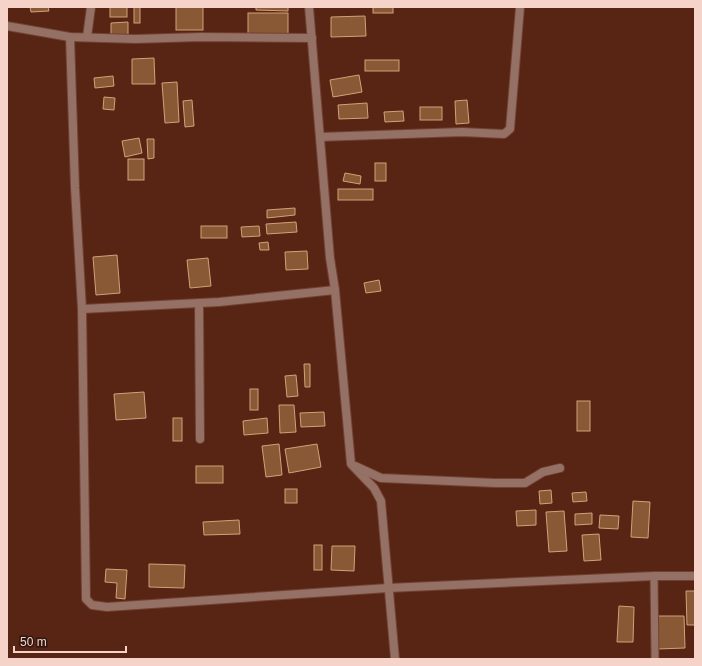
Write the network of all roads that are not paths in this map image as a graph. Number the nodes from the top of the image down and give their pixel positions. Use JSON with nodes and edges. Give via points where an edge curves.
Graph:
{"nodes":[{"id":1,"x":91,"y":7,"type":"edge"},
{"id":2,"x":309,"y":7,"type":"edge"},
{"id":3,"x":520,"y":7,"type":"edge"},
{"id":4,"x":7,"y":26,"type":"edge"},
{"id":5,"x":70,"y":37,"type":"junction"},
{"id":6,"x":87,"y":37,"type":"junction"},
{"id":7,"x":312,"y":38,"type":"junction"},
{"id":8,"x":320,"y":137,"type":"junction"},
{"id":9,"x":335,"y":290,"type":"junction"},
{"id":10,"x":199,"y":303,"type":"junction"},
{"id":11,"x":82,"y":309,"type":"junction"},
{"id":12,"x":200,"y":438,"type":"dead end"},
{"id":13,"x":351,"y":464,"type":"junction"},
{"id":14,"x":560,"y":468,"type":"dead end"},
{"id":15,"x":654,"y":576,"type":"junction"},
{"id":16,"x":695,"y":576,"type":"edge"},
{"id":17,"x":388,"y":588,"type":"junction"},
{"id":18,"x":395,"y":659,"type":"edge"},
{"id":19,"x":655,"y":659,"type":"edge"}],
"edges":[{"from":1,"to":6,"type":"street"},
{"from":2,"to":7,"type":"street"},
{"from":3,"to":8,"type":"street","via":[[510,129],[504,134],[462,132]]},
{"from":4,"to":5,"type":"street"},
{"from":5,"to":6,"type":"street"},
{"from":5,"to":11,"type":"street"},
{"from":6,"to":7,"type":"street"},
{"from":7,"to":8,"type":"street"},
{"from":8,"to":9,"type":"street"},
{"from":9,"to":10,"type":"street"},
{"from":9,"to":13,"type":"street"},
{"from":10,"to":11,"type":"street"},
{"from":10,"to":12,"type":"street"},
{"from":11,"to":17,"type":"street","via":[[86,599],[92,605],[107,607]]},
{"from":13,"to":14,"type":"street","via":[[381,478],[495,484],[525,484],[543,472]]},
{"from":13,"to":17,"type":"street","via":[[374,488],[381,501]]},
{"from":15,"to":16,"type":"street"},
{"from":15,"to":17,"type":"street"},
{"from":15,"to":19,"type":"lane"},
{"from":17,"to":18,"type":"street"}]}
